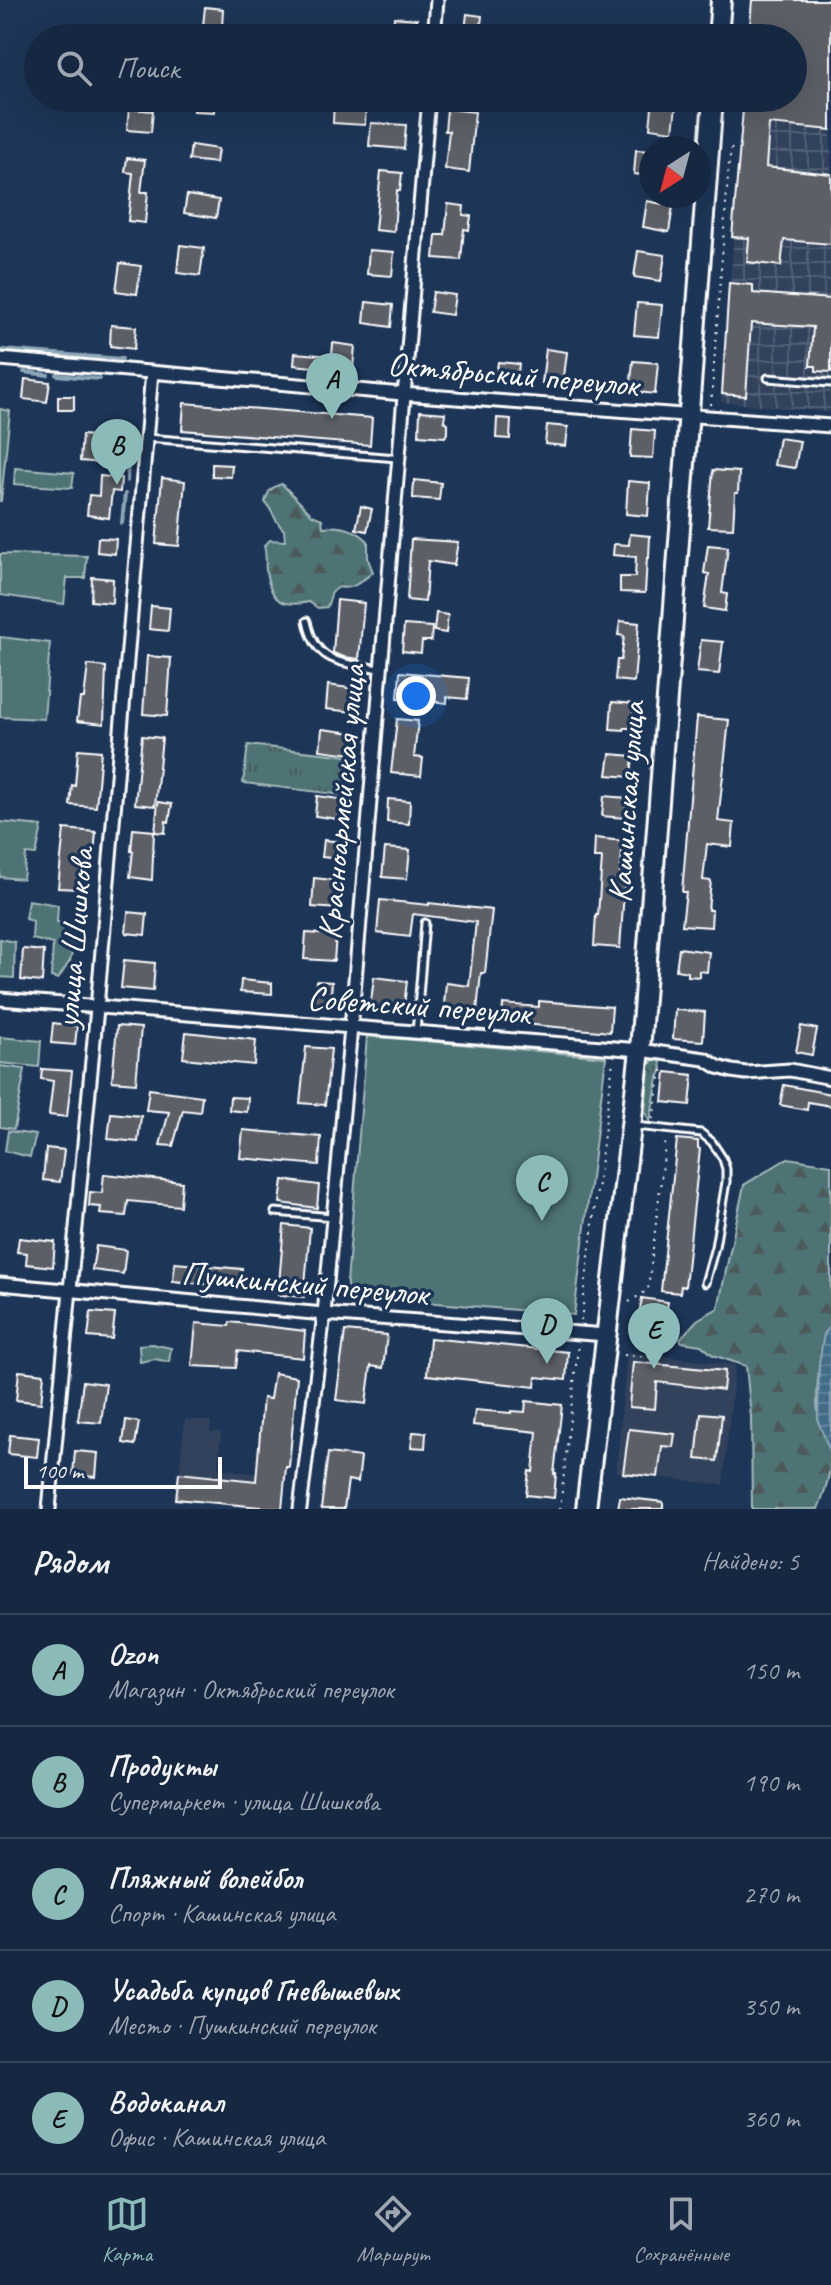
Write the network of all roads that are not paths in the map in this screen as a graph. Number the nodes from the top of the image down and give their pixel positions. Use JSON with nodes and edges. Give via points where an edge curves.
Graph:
{"nodes":[{"id":1,"x":437,"y":0,"type":"edge"},
{"id":2,"x":721,"y":0,"type":"edge"},
{"id":3,"x":435,"y":24,"type":"edge"},
{"id":4,"x":719,"y":24,"type":"edge"},
{"id":5,"x":428,"y":112,"type":"edge"},
{"id":6,"x":712,"y":112,"type":"edge"},
{"id":7,"x":0,"y":359,"type":"edge"},
{"id":8,"x":152,"y":372,"type":"junction"},
{"id":9,"x":768,"y":378,"type":"dead end"},
{"id":10,"x":831,"y":383,"type":"edge"},
{"id":11,"x":403,"y":394,"type":"junction"},
{"id":12,"x":687,"y":416,"type":"junction"},
{"id":13,"x":831,"y":426,"type":"edge"},
{"id":14,"x":146,"y":437,"type":"junction"},
{"id":15,"x":397,"y":458,"type":"junction"},
{"id":16,"x":307,"y":621,"type":"dead end"},
{"id":17,"x":380,"y":669,"type":"junction"},
{"id":18,"x":425,"y":923,"type":"dead end"},
{"id":19,"x":0,"y":999,"type":"edge"},
{"id":20,"x":97,"y":1008,"type":"junction"},
{"id":21,"x":351,"y":1028,"type":"junction"},
{"id":22,"x":416,"y":1033,"type":"junction"},
{"id":23,"x":640,"y":1050,"type":"junction"},
{"id":24,"x":831,"y":1078,"type":"edge"},
{"id":25,"x":631,"y":1126,"type":"junction"},
{"id":26,"x":275,"y":1212,"type":"dead end"},
{"id":27,"x":333,"y":1217,"type":"junction"},
{"id":28,"x":705,"y":1283,"type":"dead end"},
{"id":29,"x":0,"y":1284,"type":"edge"},
{"id":30,"x":70,"y":1290,"type":"junction"},
{"id":31,"x":324,"y":1314,"type":"junction"},
{"id":32,"x":606,"y":1335,"type":"junction"},
{"id":33,"x":49,"y":1509,"type":"edge"},
{"id":34,"x":300,"y":1509,"type":"edge"},
{"id":35,"x":586,"y":1509,"type":"edge"}],
"edges":[{"from":1,"to":3,"type":"street"},
{"from":2,"to":4,"type":"main road"},
{"from":5,"to":11,"type":"street","name":"Красноармейская улица"},
{"from":6,"to":12,"type":"main road","name":"Кашинская улица"},
{"from":7,"to":8,"type":"street","name":"Октябрьский переулок"},
{"from":8,"to":11,"type":"street","name":"Октябрьский переулок"},
{"from":8,"to":14,"type":"street","name":"улица Шишкова"},
{"from":9,"to":10,"type":"lane"},
{"from":11,"to":12,"type":"street","name":"Октябрьский переулок"},
{"from":11,"to":15,"type":"street","name":"Красноармейская улица"},
{"from":12,"to":13,"type":"street","name":"Октябрьский переулок"},
{"from":12,"to":23,"type":"main road","name":"Кашинская улица"},
{"from":14,"to":15,"type":"lane"},
{"from":14,"to":20,"type":"street","name":"улица Шишкова"},
{"from":15,"to":17,"type":"street","name":"Красноармейская улица"},
{"from":16,"to":17,"type":"lane","via":[[311,638],[326,657]]},
{"from":17,"to":21,"type":"street","name":"Красноармейская улица"},
{"from":18,"to":22,"type":"lane"},
{"from":19,"to":20,"type":"street","name":"Советский переулок"},
{"from":20,"to":21,"type":"street","name":"Советский переулок"},
{"from":20,"to":30,"type":"street","name":"улица Шишкова"},
{"from":21,"to":22,"type":"street","name":"Советский переулок"},
{"from":21,"to":27,"type":"street","name":"Красноармейская улица"},
{"from":22,"to":23,"type":"street","name":"Советский переулок"},
{"from":23,"to":24,"type":"street","name":"Советский переулок","via":[[705,1059],[732,1071],[790,1070]]},
{"from":23,"to":25,"type":"main road","name":"Кашинская улица"},
{"from":25,"to":28,"type":"lane","via":[[701,1133],[717,1149],[726,1182]]},
{"from":25,"to":32,"type":"main road","name":"Кашинская улица"},
{"from":26,"to":27,"type":"lane"},
{"from":27,"to":31,"type":"street","name":"Красноармейская улица"},
{"from":29,"to":30,"type":"street","name":"Пушкинский переулок"},
{"from":30,"to":31,"type":"street","name":"Пушкинский переулок"},
{"from":30,"to":33,"type":"street","name":"улица Шишкова"},
{"from":31,"to":32,"type":"street","name":"Пушкинский переулок"},
{"from":31,"to":34,"type":"street","name":"Красноармейская улица"},
{"from":32,"to":35,"type":"main road","name":"Кашинская улица"}]}
